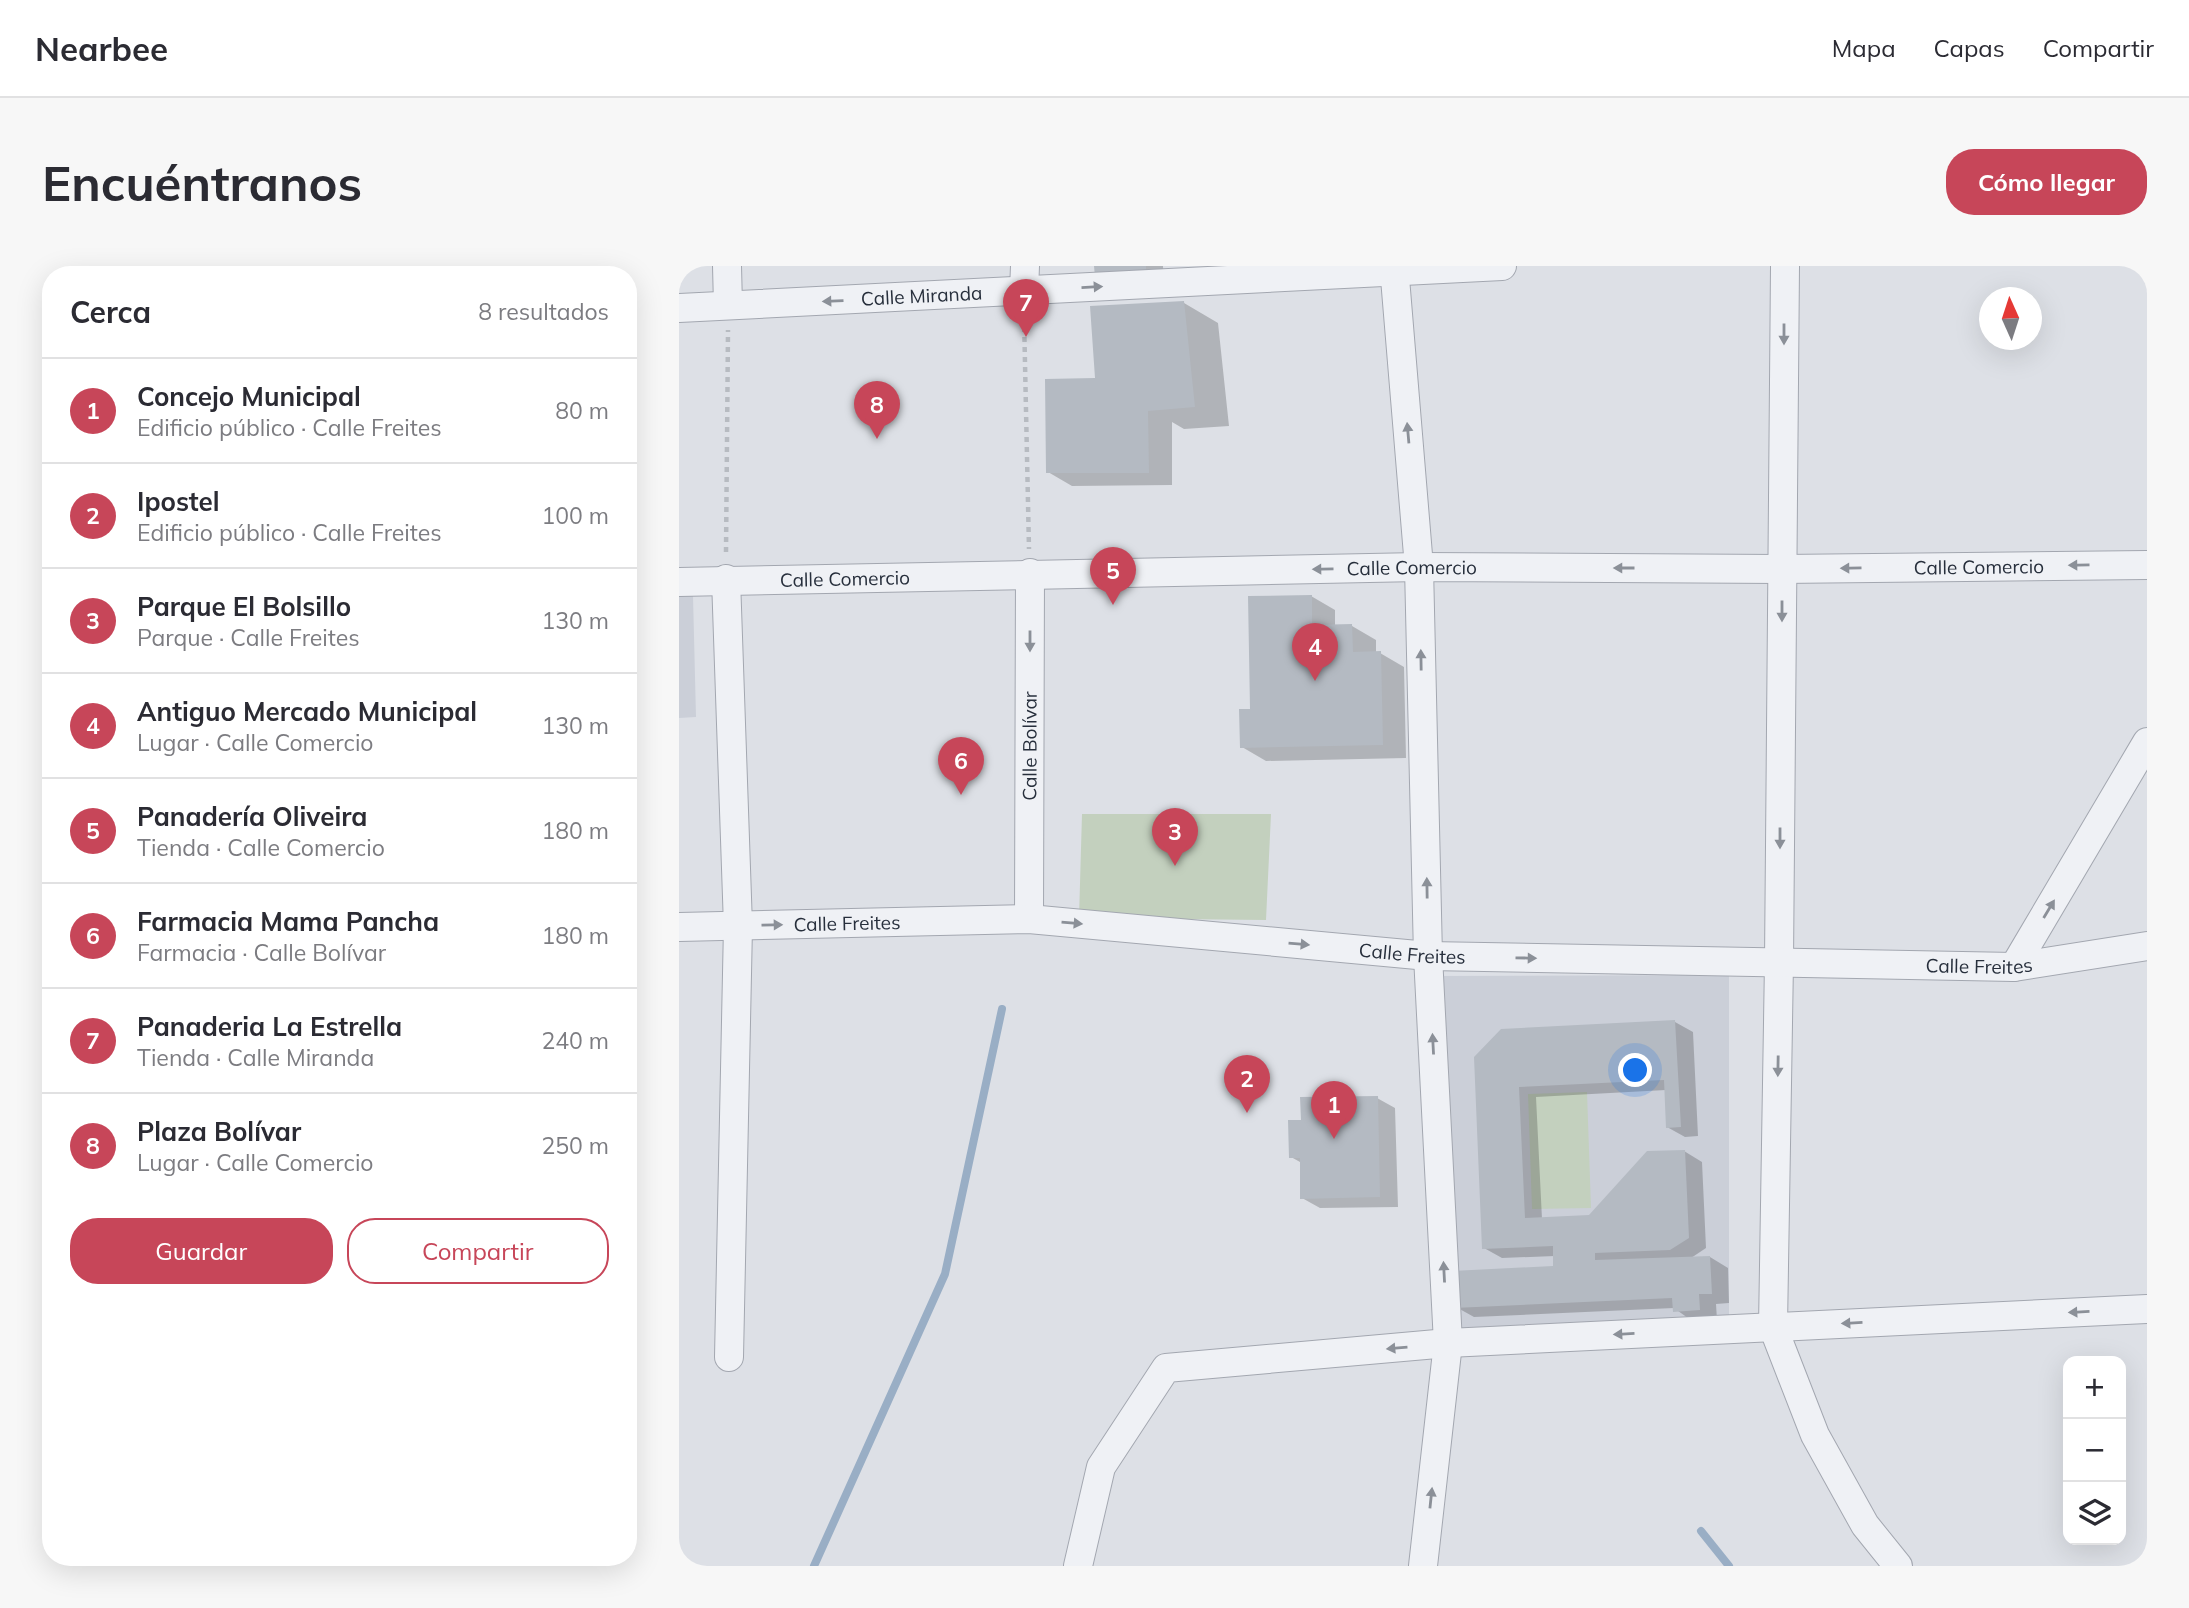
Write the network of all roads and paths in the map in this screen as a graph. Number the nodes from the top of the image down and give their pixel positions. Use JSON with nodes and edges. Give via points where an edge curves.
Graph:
{"nodes":[{"id":1,"x":727,"y":266,"type":"edge"},
{"id":2,"x":1502,"y":266,"type":"edge"},
{"id":3,"x":1785,"y":266,"type":"edge"},
{"id":4,"x":1394,"y":268,"type":"edge"},
{"id":5,"x":1024,"y":279,"type":"edge"},
{"id":6,"x":729,"y":305,"type":"junction"},
{"id":7,"x":679,"y":308,"type":"edge"},
{"id":8,"x":2147,"y":565,"type":"edge"},
{"id":9,"x":1419,"y":567,"type":"junction"},
{"id":10,"x":1782,"y":569,"type":"junction"},
{"id":11,"x":1030,"y":573,"type":"junction"},
{"id":12,"x":726,"y":579,"type":"junction"},
{"id":13,"x":679,"y":582,"type":"edge"},
{"id":14,"x":2147,"y":742,"type":"edge"},
{"id":15,"x":1029,"y":919,"type":"junction"},
{"id":16,"x":738,"y":926,"type":"junction"},
{"id":17,"x":679,"y":927,"type":"edge"},
{"id":18,"x":2147,"y":946,"type":"edge"},
{"id":19,"x":1428,"y":956,"type":"junction"},
{"id":20,"x":1779,"y":962,"type":"junction"},
{"id":21,"x":2014,"y":967,"type":"junction"},
{"id":22,"x":2147,"y":1308,"type":"edge"},
{"id":23,"x":1773,"y":1327,"type":"junction"},
{"id":24,"x":1448,"y":1343,"type":"junction"},
{"id":25,"x":729,"y":1357,"type":"dead end"},
{"id":26,"x":1078,"y":1566,"type":"edge"},
{"id":27,"x":1423,"y":1566,"type":"edge"},
{"id":28,"x":1898,"y":1566,"type":"edge"}],
"edges":[{"from":1,"to":6,"type":"street"},
{"from":2,"to":4,"type":"street","name":"Calle Miranda"},
{"from":3,"to":10,"type":"street","one_way":true},
{"from":5,"to":4,"type":"street","name":"Calle Miranda","one_way":true},
{"from":9,"to":4,"type":"street","one_way":true},
{"from":5,"to":6,"type":"street","name":"Calle Miranda","one_way":true},
{"from":5,"to":11,"type":"path"},
{"from":6,"to":7,"type":"street","name":"Calle Miranda"},
{"from":6,"to":12,"type":"path"},
{"from":8,"to":10,"type":"street","name":"Calle Comercio","one_way":true},
{"from":10,"to":9,"type":"street","name":"Calle Comercio","one_way":true},
{"from":9,"to":11,"type":"street","name":"Calle Comercio","one_way":true},
{"from":19,"to":9,"type":"street","one_way":true},
{"from":10,"to":20,"type":"street","one_way":true},
{"from":11,"to":12,"type":"street","name":"Calle Comercio"},
{"from":11,"to":15,"type":"street","name":"Calle Bolívar","one_way":true},
{"from":12,"to":13,"type":"street","name":"Calle Comercio"},
{"from":12,"to":16,"type":"street"},
{"from":21,"to":14,"type":"street","one_way":true},
{"from":16,"to":15,"type":"street","name":"Calle Freites","one_way":true},
{"from":15,"to":19,"type":"street","name":"Calle Freites","one_way":true},
{"from":16,"to":17,"type":"street","name":"Calle Freites"},
{"from":16,"to":25,"type":"street"},
{"from":18,"to":21,"type":"street","name":"Calle Freites"},
{"from":19,"to":20,"type":"street","name":"Calle Freites","one_way":true},
{"from":24,"to":19,"type":"street","one_way":true},
{"from":20,"to":21,"type":"street","name":"Calle Freites"},
{"from":20,"to":23,"type":"street","one_way":true},
{"from":22,"to":23,"type":"street","one_way":true},
{"from":23,"to":24,"type":"street","one_way":true},
{"from":23,"to":28,"type":"street","via":[[1815,1435],[1864,1525]]},
{"from":24,"to":26,"type":"street","one_way":true,"via":[[1166,1368],[1101,1467]]},
{"from":27,"to":24,"type":"street","one_way":true}]}
